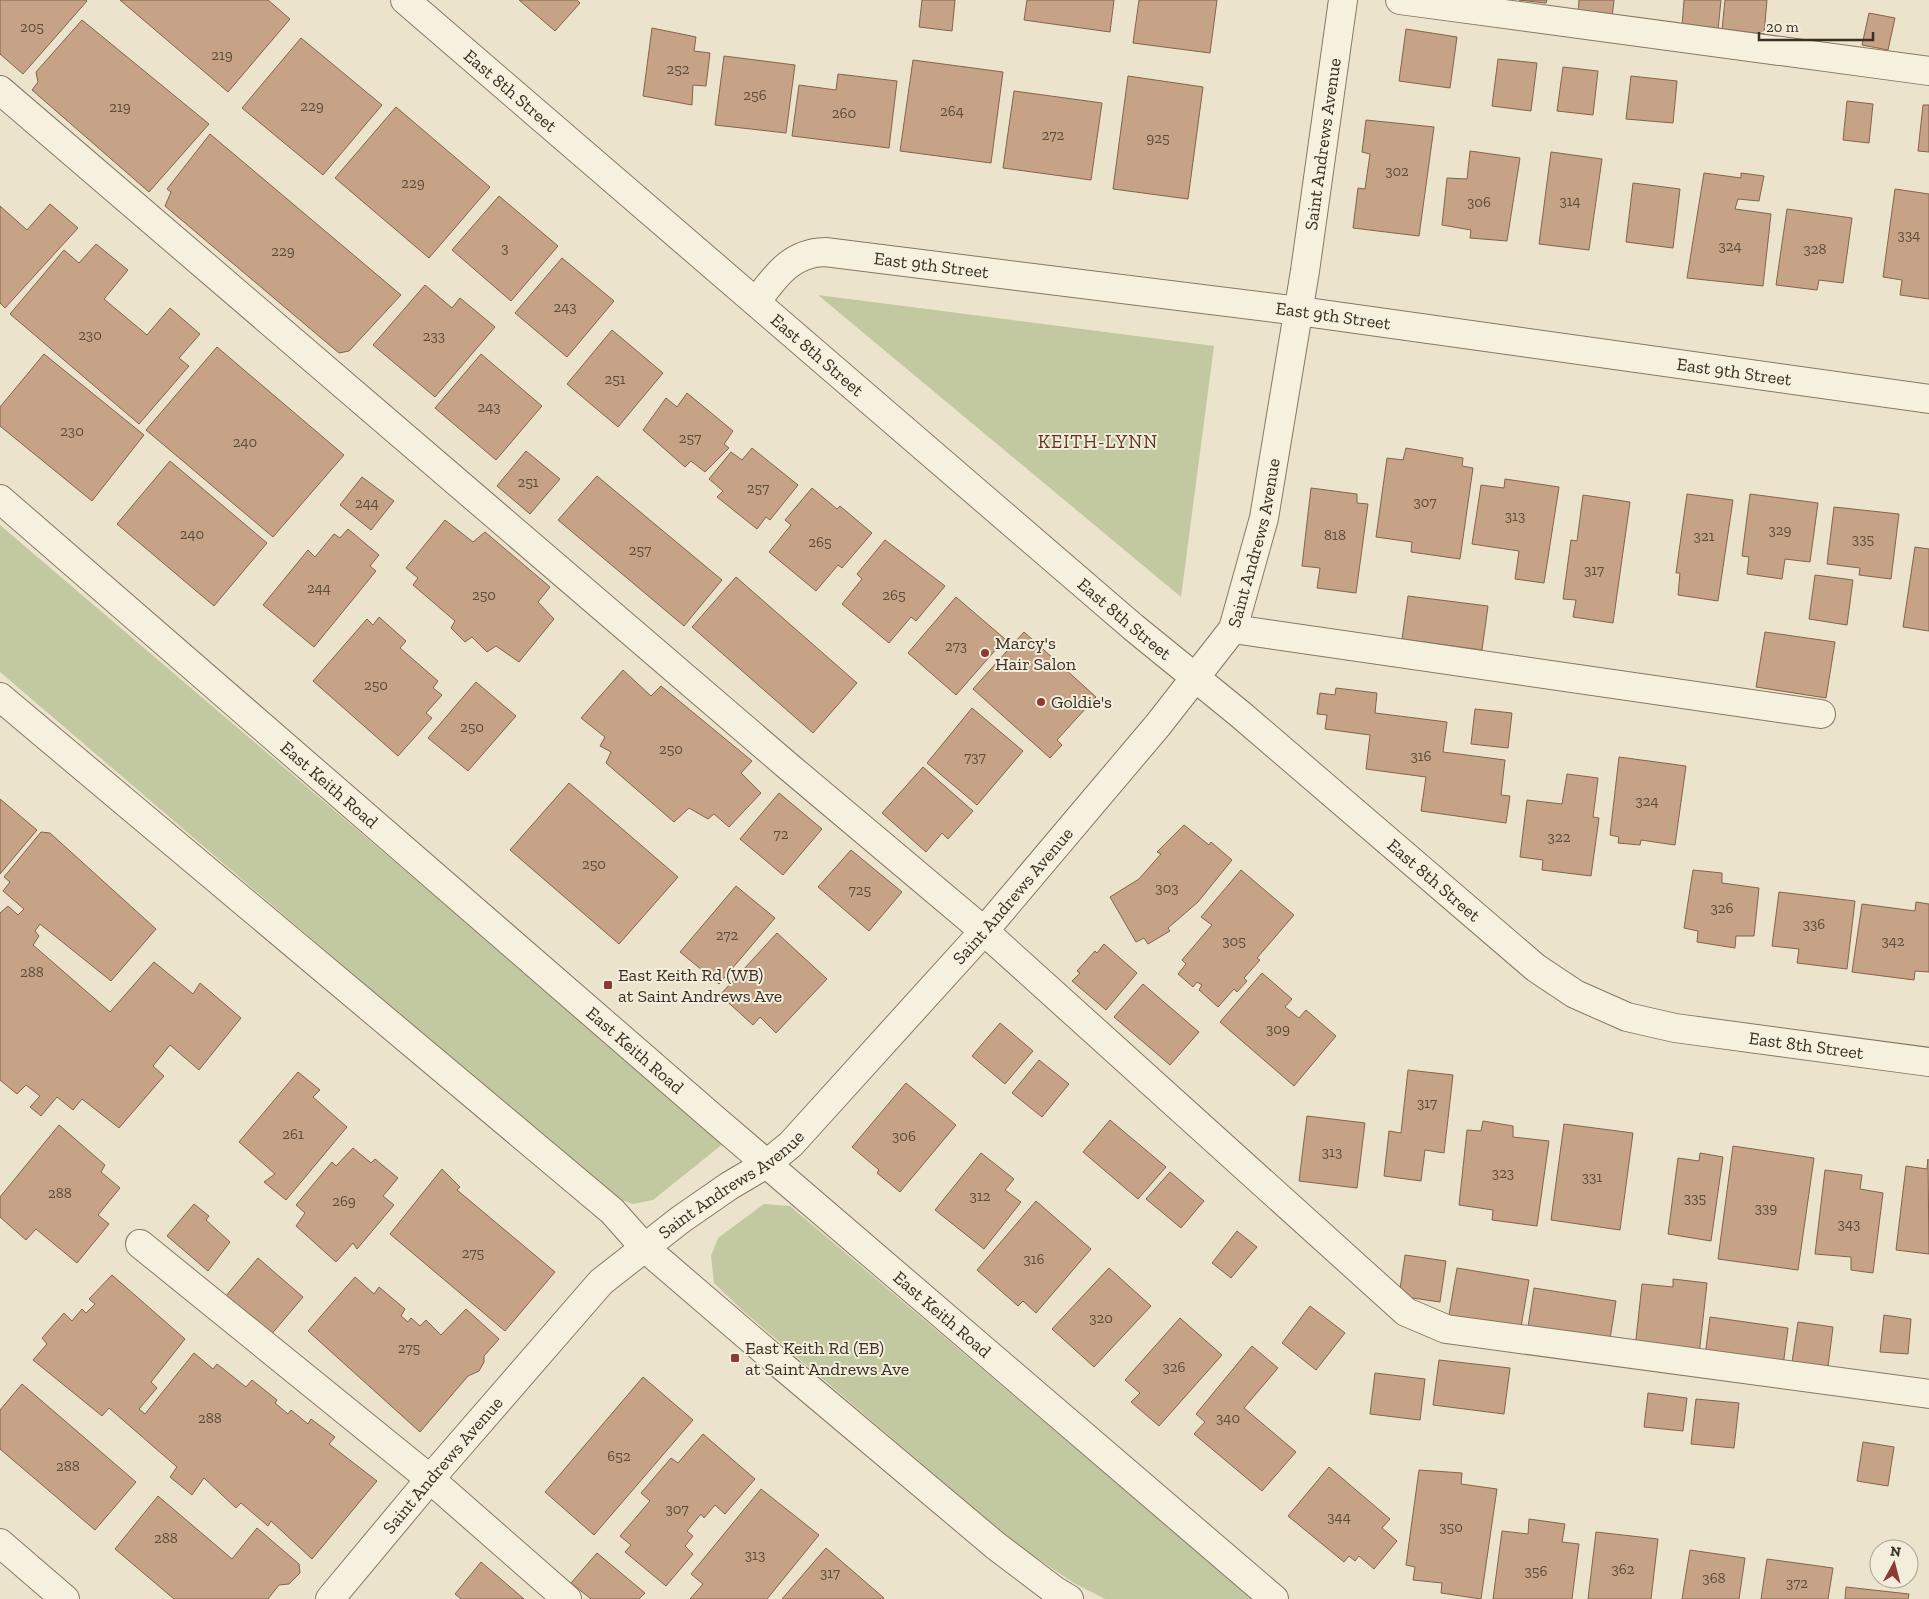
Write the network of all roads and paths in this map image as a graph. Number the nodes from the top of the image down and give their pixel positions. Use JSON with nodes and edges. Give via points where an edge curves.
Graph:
{"nodes":[{"id":1,"x":405,"y":0,"type":"edge"},
{"id":2,"x":1343,"y":0,"type":"edge"},
{"id":3,"x":1400,"y":0,"type":"edge"},
{"id":4,"x":1929,"y":71,"type":"edge"},
{"id":5,"x":0,"y":90,"type":"edge"},
{"id":6,"x":756,"y":302,"type":"junction"},
{"id":7,"x":1299,"y":311,"type":"junction"},
{"id":8,"x":1929,"y":399,"type":"edge"},
{"id":9,"x":0,"y":499,"type":"edge"},
{"id":10,"x":1233,"y":629,"type":"junction"},
{"id":11,"x":1196,"y":678,"type":"junction"},
{"id":12,"x":0,"y":696,"type":"edge"},
{"id":13,"x":1821,"y":714,"type":"dead end"},
{"id":14,"x":984,"y":931,"type":"junction"},
{"id":15,"x":1929,"y":1062,"type":"edge"},
{"id":16,"x":768,"y":1163,"type":"junction"},
{"id":17,"x":140,"y":1244,"type":"dead end"},
{"id":18,"x":644,"y":1248,"type":"junction"},
{"id":19,"x":1929,"y":1394,"type":"edge"},
{"id":20,"x":430,"y":1479,"type":"junction"},
{"id":21,"x":0,"y":1543,"type":"edge"},
{"id":22,"x":65,"y":1599,"type":"edge"},
{"id":23,"x":330,"y":1599,"type":"edge"},
{"id":24,"x":567,"y":1599,"type":"edge"},
{"id":25,"x":1069,"y":1599,"type":"edge"},
{"id":26,"x":1274,"y":1599,"type":"edge"}],
"edges":[{"from":1,"to":6,"type":"street","name":"East 8th Street"},
{"from":2,"to":7,"type":"street","name":"Saint Andrews Avenue"},
{"from":3,"to":4,"type":"street"},
{"from":5,"to":14,"type":"street"},
{"from":6,"to":7,"type":"street","name":"East 9th Street","via":[[777,274],[795,260],[810,252],[825,252]]},
{"from":6,"to":11,"type":"street","name":"East 8th Street"},
{"from":7,"to":8,"type":"street","name":"East 9th Street"},
{"from":7,"to":10,"type":"street","name":"Saint Andrews Avenue","via":[[1264,518]]},
{"from":9,"to":16,"type":"street","name":"East Keith Road"},
{"from":10,"to":11,"type":"street","name":"Saint Andrews Avenue"},
{"from":10,"to":13,"type":"street"},
{"from":11,"to":14,"type":"street","name":"Saint Andrews Avenue"},
{"from":11,"to":15,"type":"street","name":"East 8th Street","via":[[1536,968],[1575,994],[1627,1017],[1675,1028]]},
{"from":12,"to":18,"type":"street","via":[[612,1211]]},
{"from":14,"to":16,"type":"street","name":"Saint Andrews Avenue","via":[[791,1144]]},
{"from":14,"to":19,"type":"street","via":[[1406,1312],[1446,1329]]},
{"from":16,"to":18,"type":"street","name":"Saint Andrews Avenue","via":[[729,1186]]},
{"from":16,"to":26,"type":"street","name":"East Keith Road"},
{"from":17,"to":20,"type":"street"},
{"from":18,"to":20,"type":"street","name":"Saint Andrews Avenue","via":[[601,1282]]},
{"from":18,"to":25,"type":"street","via":[[996,1546]]},
{"from":20,"to":23,"type":"street","name":"Saint Andrews Avenue"},
{"from":20,"to":24,"type":"street"},
{"from":21,"to":22,"type":"street"}]}
